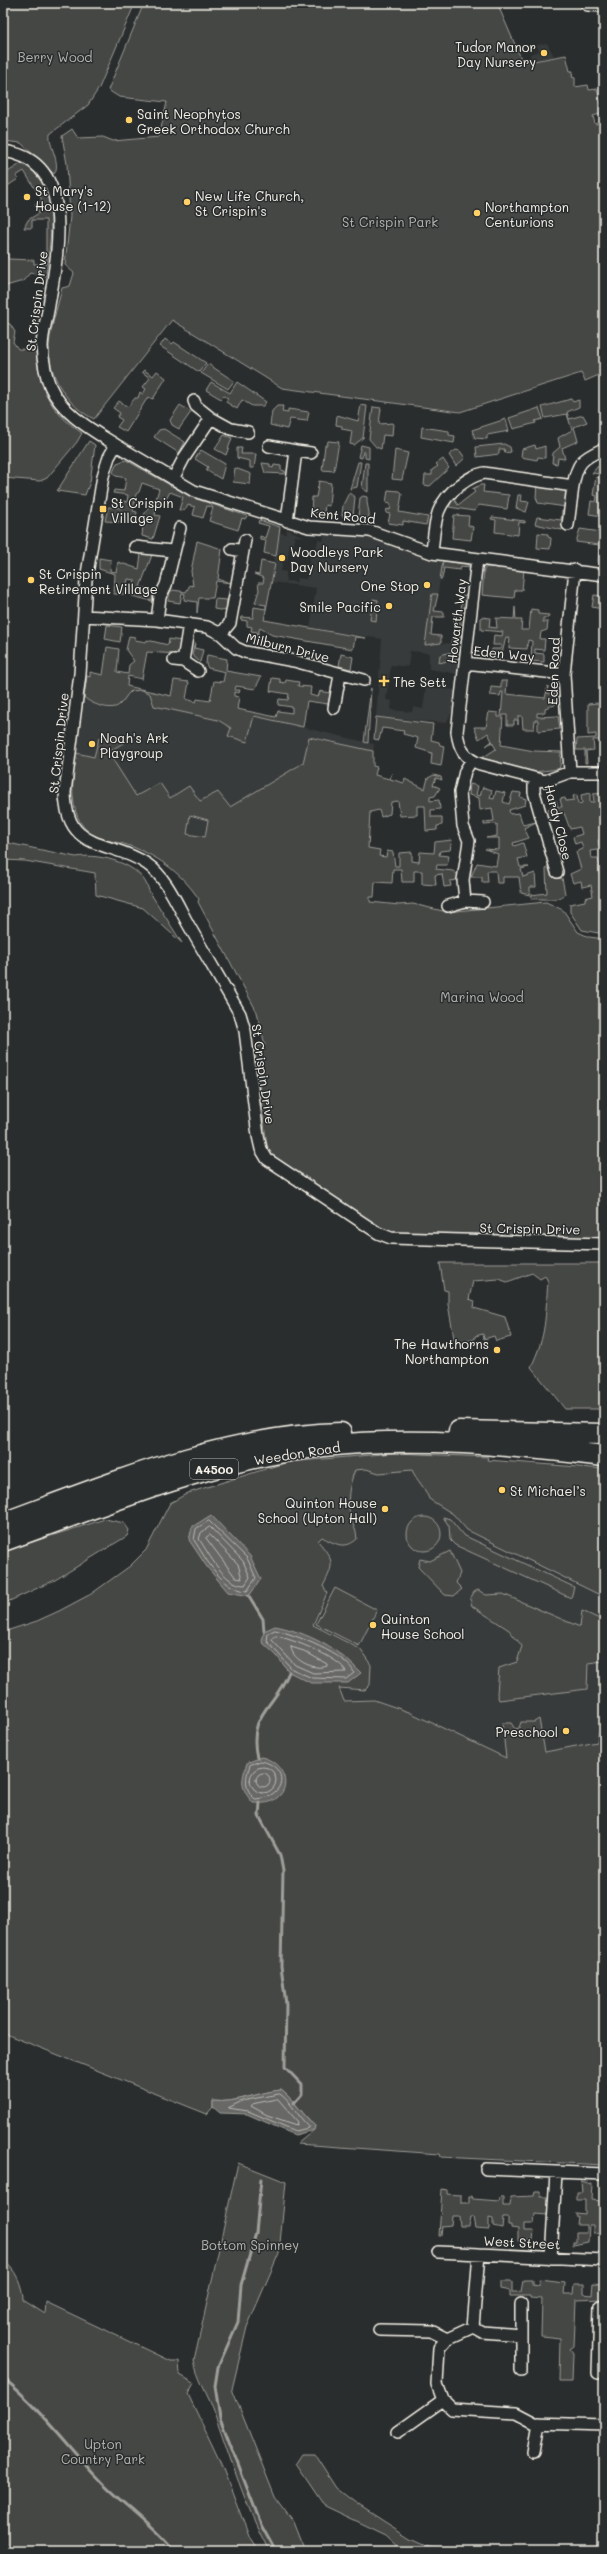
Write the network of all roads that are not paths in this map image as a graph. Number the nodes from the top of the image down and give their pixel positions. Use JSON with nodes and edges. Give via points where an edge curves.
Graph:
{"nodes":[{"id":1,"x":3,"y":151,"type":"edge"},
{"id":2,"x":194,"y":400,"type":"dead end"},
{"id":3,"x":211,"y":418,"type":"junction"},
{"id":4,"x":248,"y":432,"type":"dead end"},
{"id":5,"x":116,"y":445,"type":"junction"},
{"id":6,"x":269,"y":446,"type":"dead end"},
{"id":7,"x":603,"y":449,"type":"dead end"},
{"id":8,"x":296,"y":451,"type":"junction"},
{"id":9,"x":311,"y":452,"type":"dead end"},
{"id":10,"x":173,"y":479,"type":"junction"},
{"id":11,"x":573,"y":486,"type":"junction"},
{"id":12,"x":287,"y":520,"type":"junction"},
{"id":13,"x":568,"y":525,"type":"dead end"},
{"id":14,"x":180,"y":528,"type":"dead end"},
{"id":15,"x":240,"y":546,"type":"dead end"},
{"id":16,"x":135,"y":547,"type":"dead end"},
{"id":17,"x":172,"y":551,"type":"junction"},
{"id":18,"x":432,"y":552,"type":"junction"},
{"id":19,"x":478,"y":558,"type":"junction"},
{"id":20,"x":575,"y":570,"type":"junction"},
{"id":21,"x":604,"y":575,"type":"edge"},
{"id":22,"x":84,"y":616,"type":"junction"},
{"id":23,"x":157,"y":620,"type":"junction"},
{"id":24,"x":189,"y":624,"type":"junction"},
{"id":25,"x":221,"y":634,"type":"junction"},
{"id":26,"x":465,"y":663,"type":"junction"},
{"id":27,"x":198,"y":671,"type":"dead end"},
{"id":28,"x":564,"y":674,"type":"junction"},
{"id":29,"x":340,"y":675,"type":"junction"},
{"id":30,"x":364,"y":680,"type":"dead end"},
{"id":31,"x":334,"y":708,"type":"dead end"},
{"id":32,"x":471,"y":761,"type":"junction"},
{"id":33,"x":570,"y":772,"type":"junction"},
{"id":34,"x":604,"y":772,"type":"edge"},
{"id":35,"x":534,"y":779,"type":"junction"},
{"id":36,"x":557,"y":872,"type":"dead end"},
{"id":37,"x":465,"y":901,"type":"junction"},
{"id":38,"x":483,"y":902,"type":"dead end"},
{"id":39,"x":448,"y":906,"type":"dead end"},
{"id":40,"x":604,"y":1244,"type":"edge"},
{"id":41,"x":604,"y":1427,"type":"edge"},
{"id":42,"x":573,"y":1432,"type":"junction"},
{"id":43,"x":604,"y":1434,"type":"edge"},
{"id":44,"x":604,"y":1456,"type":"edge"},
{"id":45,"x":3,"y":1523,"type":"edge"},
{"id":46,"x":3,"y":1541,"type":"edge"},
{"id":47,"x":486,"y":2169,"type":"dead end"},
{"id":48,"x":556,"y":2173,"type":"junction"},
{"id":49,"x":604,"y":2174,"type":"edge"},
{"id":50,"x":438,"y":2252,"type":"dead end"},
{"id":51,"x":479,"y":2254,"type":"junction"},
{"id":52,"x":551,"y":2258,"type":"junction"},
{"id":53,"x":604,"y":2260,"type":"edge"},
{"id":54,"x":522,"y":2304,"type":"dead end"},
{"id":55,"x":600,"y":2306,"type":"dead end"},
{"id":56,"x":474,"y":2327,"type":"junction"},
{"id":57,"x":379,"y":2330,"type":"dead end"},
{"id":58,"x":521,"y":2335,"type":"junction"},
{"id":59,"x":447,"y":2339,"type":"junction"},
{"id":60,"x":602,"y":2342,"type":"edge"},
{"id":61,"x":521,"y":2370,"type":"dead end"},
{"id":62,"x":598,"y":2372,"type":"dead end"},
{"id":63,"x":443,"y":2400,"type":"junction"},
{"id":64,"x":539,"y":2424,"type":"junction"},
{"id":65,"x":604,"y":2425,"type":"edge"},
{"id":66,"x":398,"y":2432,"type":"dead end"},
{"id":67,"x":534,"y":2451,"type":"dead end"}],
"edges":[{"from":1,"to":5,"type":"street","name":"St Crispin Drive","via":[[20,154],[35,162],[54,187],[57,206],[56,254],[42,346],[45,371],[51,387],[62,406],[72,416]]},
{"from":2,"to":3,"type":"street","via":[[196,406]]},
{"from":3,"to":4,"type":"street","via":[[231,429]]},
{"from":3,"to":10,"type":"street"},
{"from":5,"to":10,"type":"street","name":"Kent Road"},
{"from":5,"to":22,"type":"street","name":"St Crispin Drive","via":[[103,476],[86,580]]},
{"from":6,"to":8,"type":"street"},
{"from":7,"to":11,"type":"street","via":[[590,455],[577,466]]},
{"from":8,"to":9,"type":"street"},
{"from":8,"to":12,"type":"street"},
{"from":10,"to":12,"type":"street","name":"Kent Road","via":[[194,491]]},
{"from":11,"to":13,"type":"street"},
{"from":11,"to":18,"type":"street","via":[[484,473],[474,475],[446,495],[438,508]]},
{"from":12,"to":18,"type":"street","name":"Kent Road","via":[[314,527],[370,530]]},
{"from":14,"to":17,"type":"street"},
{"from":15,"to":25,"type":"street","via":[[230,623]]},
{"from":16,"to":17,"type":"street"},
{"from":17,"to":23,"type":"street"},
{"from":18,"to":19,"type":"street","name":"Kent Road"},
{"from":19,"to":20,"type":"street","name":"Kent Road"},
{"from":19,"to":26,"type":"street","name":"Howarth Way"},
{"from":20,"to":21,"type":"street","name":"Kent Road"},
{"from":20,"to":28,"type":"street","name":"Eden Road"},
{"from":22,"to":23,"type":"street","name":"Milburn Drive"},
{"from":22,"to":40,"type":"street","name":"St Crispin Drive","via":[[80,674],[66,776],[67,811],[78,831],[86,838],[97,845],[132,856],[147,864],[162,879],[224,986],[240,1014],[246,1031],[258,1136],[267,1159],[371,1229],[391,1238]]},
{"from":23,"to":24,"type":"street","name":"Milburn Drive"},
{"from":24,"to":25,"type":"street","name":"Milburn Drive","via":[[207,627]]},
{"from":24,"to":27,"type":"street","via":[[178,660]]},
{"from":25,"to":29,"type":"street","name":"Milburn Drive","via":[[236,648],[245,652],[294,661]]},
{"from":26,"to":28,"type":"street","name":"Eden Way"},
{"from":26,"to":32,"type":"street","name":"Howarth Way","via":[[457,732],[461,750]]},
{"from":28,"to":33,"type":"street","name":"Eden Road"},
{"from":29,"to":30,"type":"street","name":"Milburn Drive"},
{"from":29,"to":31,"type":"street","name":"Milburn Drive"},
{"from":32,"to":35,"type":"street"},
{"from":32,"to":37,"type":"street","via":[[465,771],[460,792],[462,826],[469,841],[463,880]]},
{"from":33,"to":34,"type":"street"},
{"from":33,"to":35,"type":"street","via":[[545,781]]},
{"from":35,"to":36,"type":"street","name":"Hardy Close","via":[[534,792]]},
{"from":37,"to":38,"type":"street"},
{"from":37,"to":39,"type":"street"},
{"from":41,"to":42,"type":"highway"},
{"from":42,"to":43,"type":"highway","name":"Weedon Road","number":"A4500"},
{"from":42,"to":45,"type":"highway","name":"Weedon Road","number":"A4500","via":[[313,1434],[260,1442],[189,1458]]},
{"from":44,"to":46,"type":"highway","name":"Weedon Road","number":"A4500","via":[[434,1442],[322,1446],[271,1455],[198,1473]]},
{"from":47,"to":48,"type":"street"},
{"from":48,"to":49,"type":"street"},
{"from":48,"to":52,"type":"street"},
{"from":50,"to":51,"type":"street","name":"West Street"},
{"from":51,"to":52,"type":"street","name":"West Street"},
{"from":51,"to":56,"type":"street"},
{"from":52,"to":53,"type":"street","name":"West Street"},
{"from":54,"to":58,"type":"street"},
{"from":55,"to":60,"type":"street"},
{"from":56,"to":58,"type":"street","via":[[482,2332]]},
{"from":56,"to":59,"type":"street"},
{"from":57,"to":59,"type":"street","via":[[431,2332]]},
{"from":58,"to":61,"type":"street"},
{"from":59,"to":63,"type":"street","via":[[439,2348],[436,2366],[437,2384]]},
{"from":60,"to":62,"type":"street"},
{"from":63,"to":64,"type":"street","via":[[452,2410],[516,2413]]},
{"from":63,"to":66,"type":"street"},
{"from":64,"to":65,"type":"street"},
{"from":64,"to":67,"type":"street"}]}
